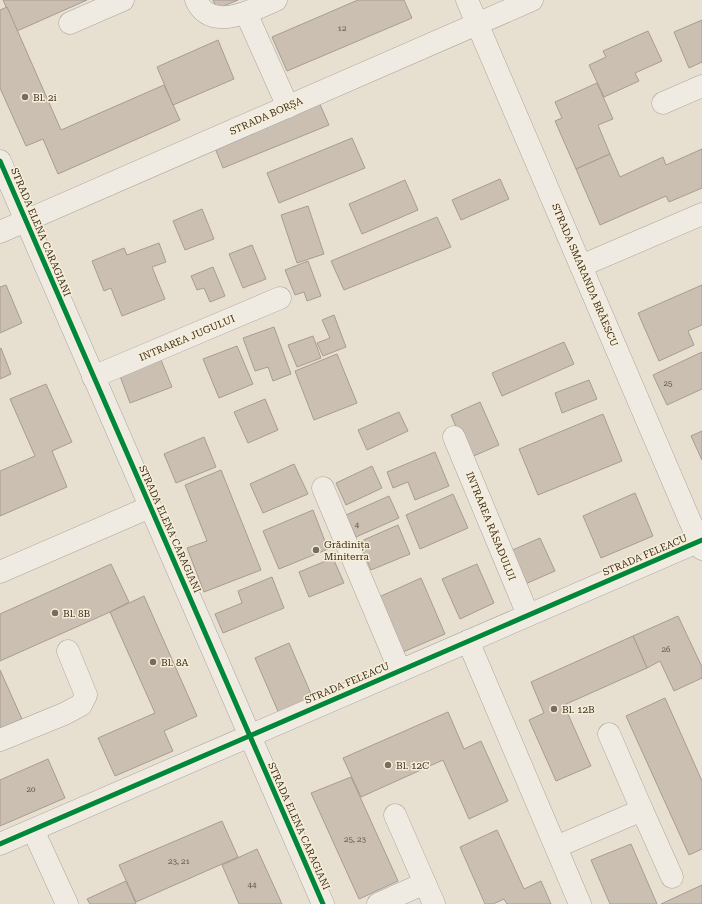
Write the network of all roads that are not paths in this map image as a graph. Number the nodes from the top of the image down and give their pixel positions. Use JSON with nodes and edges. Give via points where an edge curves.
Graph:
{"nodes":[{"id":1,"x":123,"y":0,"type":"edge"},
{"id":2,"x":196,"y":0,"type":"edge"},
{"id":3,"x":276,"y":0,"type":"edge"},
{"id":4,"x":467,"y":0,"type":"edge"},
{"id":5,"x":532,"y":0,"type":"edge"},
{"id":6,"x":246,"y":13,"type":"junction"},
{"id":7,"x":70,"y":23,"type":"dead end"},
{"id":8,"x":478,"y":24,"type":"junction"},
{"id":9,"x":702,"y":86,"type":"edge"},
{"id":10,"x":663,"y":103,"type":"dead end"},
{"id":11,"x":288,"y":107,"type":"junction"},
{"id":12,"x":0,"y":161,"type":"edge"},
{"id":13,"x":702,"y":214,"type":"edge"},
{"id":14,"x":26,"y":221,"type":"junction"},
{"id":15,"x":0,"y":232,"type":"edge"},
{"id":16,"x":581,"y":266,"type":"junction"},
{"id":17,"x":280,"y":298,"type":"dead end"},
{"id":18,"x":93,"y":377,"type":"junction"},
{"id":19,"x":454,"y":437,"type":"dead end"},
{"id":20,"x":322,"y":488,"type":"dead end"},
{"id":21,"x":150,"y":506,"type":"junction"},
{"id":22,"x":701,"y":543,"type":"edge"},
{"id":23,"x":0,"y":572,"type":"edge"},
{"id":24,"x":528,"y":615,"type":"junction"},
{"id":25,"x":468,"y":641,"type":"junction"},
{"id":26,"x":68,"y":651,"type":"dead end"},
{"id":27,"x":400,"y":670,"type":"junction"},
{"id":28,"x":609,"y":734,"type":"dead end"},
{"id":29,"x":250,"y":736,"type":"junction"},
{"id":30,"x":0,"y":740,"type":"edge"},
{"id":31,"x":642,"y":810,"type":"junction"},
{"id":32,"x":395,"y":815,"type":"dead end"},
{"id":33,"x":33,"y":830,"type":"junction"},
{"id":34,"x":0,"y":844,"type":"edge"},
{"id":35,"x":556,"y":847,"type":"junction"},
{"id":36,"x":672,"y":877,"type":"dead end"},
{"id":37,"x":425,"y":883,"type":"junction"},
{"id":38,"x":67,"y":904,"type":"edge"},
{"id":39,"x":323,"y":904,"type":"edge"},
{"id":40,"x":378,"y":904,"type":"edge"},
{"id":41,"x":434,"y":904,"type":"edge"},
{"id":42,"x":580,"y":904,"type":"edge"}],
"edges":[{"from":1,"to":7,"type":"street"},
{"from":2,"to":6,"type":"street","via":[[200,7],[213,17],[230,17]]},
{"from":3,"to":6,"type":"street"},
{"from":4,"to":8,"type":"street","name":"STRADA SMARANDA BRĂESCU"},
{"from":5,"to":8,"type":"street","name":"STRADA BORȘA"},
{"from":6,"to":11,"type":"street"},
{"from":8,"to":11,"type":"street","name":"STRADA BORȘA"},
{"from":8,"to":16,"type":"street","name":"STRADA SMARANDA BRĂESCU"},
{"from":9,"to":10,"type":"street"},
{"from":11,"to":14,"type":"street","name":"STRADA BORȘA"},
{"from":12,"to":14,"type":"street","name":"STRADA ELENA CARAGIANI"},
{"from":13,"to":16,"type":"street"},
{"from":14,"to":15,"type":"street","name":"STRADA BORȘA"},
{"from":14,"to":18,"type":"street","name":"STRADA ELENA CARAGIANI"},
{"from":16,"to":22,"type":"street","name":"STRADA SMARANDA BRĂESCU"},
{"from":17,"to":18,"type":"street","name":"INTRAREA JUGULUI"},
{"from":18,"to":21,"type":"street","name":"STRADA ELENA CARAGIANI"},
{"from":19,"to":24,"type":"street","name":"INTRAREA RĂSADULUI"},
{"from":20,"to":27,"type":"street"},
{"from":21,"to":23,"type":"street"},
{"from":21,"to":29,"type":"street","name":"STRADA ELENA CARAGIANI"},
{"from":22,"to":24,"type":"street","name":"STRADA FELEACU"},
{"from":24,"to":25,"type":"street","name":"STRADA FELEACU"},
{"from":25,"to":27,"type":"street","name":"STRADA FELEACU"},
{"from":25,"to":35,"type":"street"},
{"from":26,"to":30,"type":"street","via":[[86,695],[81,705]]},
{"from":27,"to":29,"type":"street","name":"STRADA FELEACU"},
{"from":28,"to":31,"type":"street"},
{"from":29,"to":33,"type":"street","name":"STRADA FELEACU"},
{"from":29,"to":39,"type":"street","name":"STRADA ELENA CARAGIANI"},
{"from":31,"to":35,"type":"street"},
{"from":31,"to":36,"type":"street"},
{"from":32,"to":37,"type":"street"},
{"from":33,"to":34,"type":"street","name":"STRADA FELEACU"},
{"from":33,"to":38,"type":"street"},
{"from":35,"to":42,"type":"street"},
{"from":37,"to":40,"type":"street"},
{"from":37,"to":41,"type":"street"}]}
